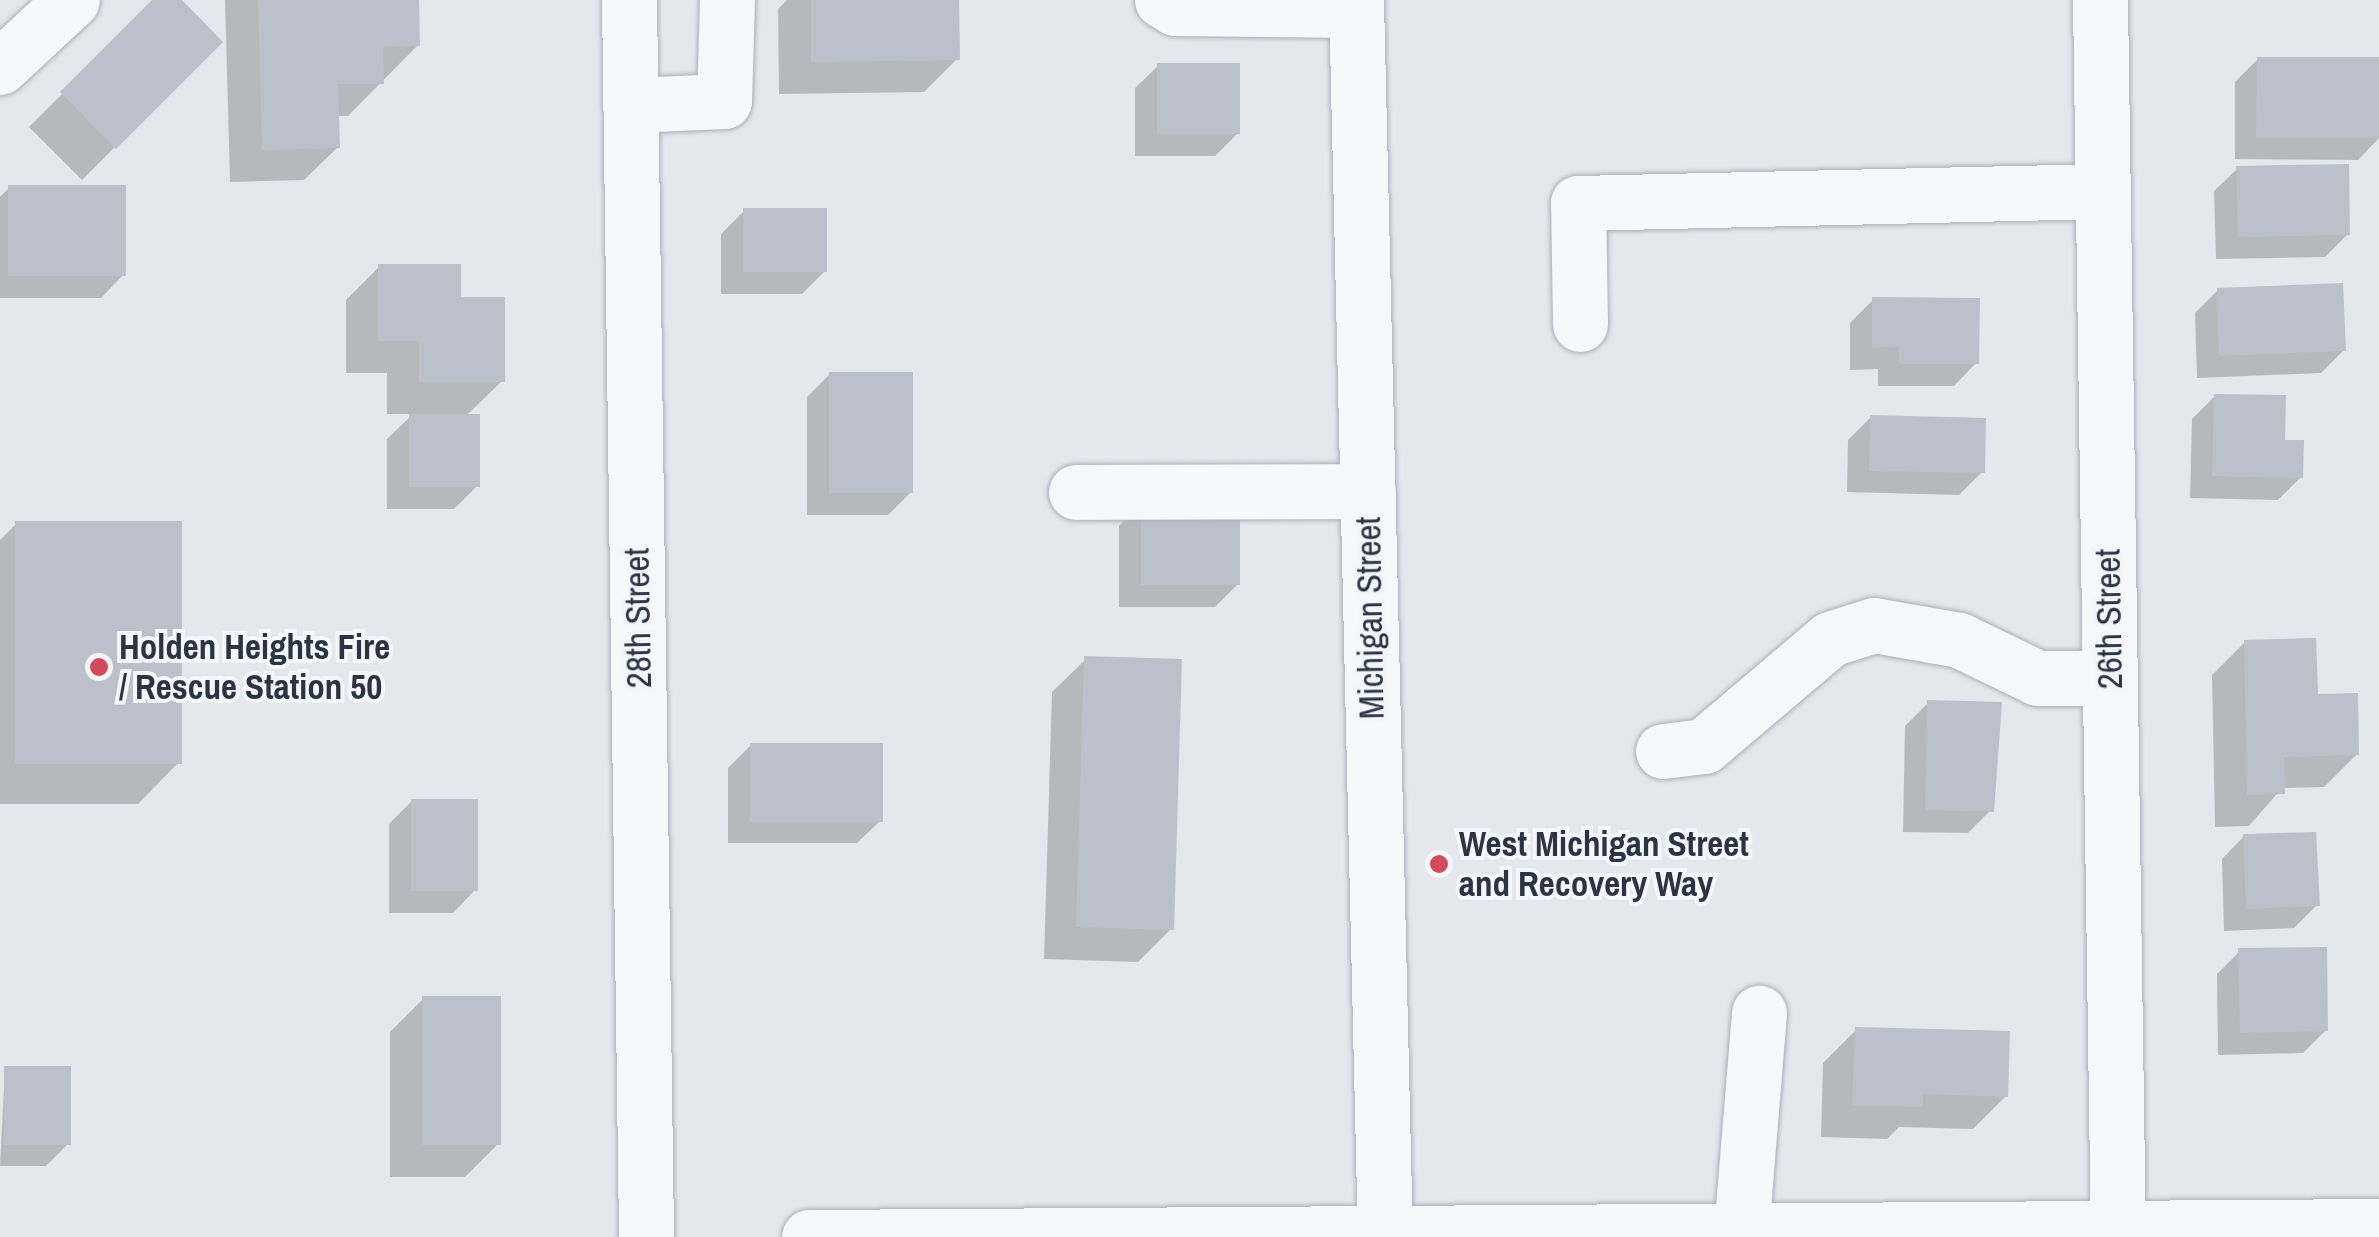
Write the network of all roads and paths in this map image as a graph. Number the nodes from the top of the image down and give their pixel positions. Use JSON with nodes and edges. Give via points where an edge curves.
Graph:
{"nodes":[{"id":1,"x":72,"y":0,"type":"edge"},
{"id":2,"x":629,"y":0,"type":"edge"},
{"id":3,"x":728,"y":0,"type":"edge"},
{"id":4,"x":1162,"y":0,"type":"edge"},
{"id":5,"x":2100,"y":0,"type":"edge"},
{"id":6,"x":1356,"y":5,"type":"edge"},
{"id":7,"x":0,"y":67,"type":"edge"},
{"id":8,"x":630,"y":105,"type":"junction"},
{"id":9,"x":2102,"y":191,"type":"junction"},
{"id":10,"x":1580,"y":324,"type":"dead end"},
{"id":11,"x":1368,"y":491,"type":"junction"},
{"id":12,"x":1076,"y":492,"type":"dead end"},
{"id":13,"x":2110,"y":678,"type":"junction"},
{"id":14,"x":1663,"y":751,"type":"dead end"},
{"id":15,"x":1759,"y":1013,"type":"dead end"},
{"id":16,"x":2379,"y":1226,"type":"edge"},
{"id":17,"x":1741,"y":1232,"type":"junction"},
{"id":18,"x":2118,"y":1233,"type":"edge"},
{"id":19,"x":1384,"y":1236,"type":"edge"},
{"id":20,"x":646,"y":1237,"type":"edge"},
{"id":21,"x":810,"y":1237,"type":"edge"}],
"edges":[{"from":1,"to":7,"type":"street"},
{"from":2,"to":8,"type":"street","name":"28th Street"},
{"from":3,"to":8,"type":"street","via":[[724,101]]},
{"from":4,"to":6,"type":"street","via":[[1174,8]]},
{"from":5,"to":9,"type":"street","name":"26th Street"},
{"from":6,"to":11,"type":"street","name":"Michigan Street"},
{"from":8,"to":20,"type":"street","name":"28th Street"},
{"from":9,"to":10,"type":"street","via":[[1578,204]]},
{"from":9,"to":13,"type":"street","name":"26th Street"},
{"from":11,"to":12,"type":"street"},
{"from":11,"to":19,"type":"street","name":"Michigan Street"},
{"from":13,"to":14,"type":"street","via":[[2038,678],[1959,640],[1874,625],[1830,639],[1704,746]]},
{"from":13,"to":18,"type":"street","name":"26th Street"},
{"from":15,"to":17,"type":"street"},
{"from":16,"to":18,"type":"street"},
{"from":17,"to":18,"type":"street"},
{"from":17,"to":19,"type":"street"},
{"from":19,"to":21,"type":"street"}]}
